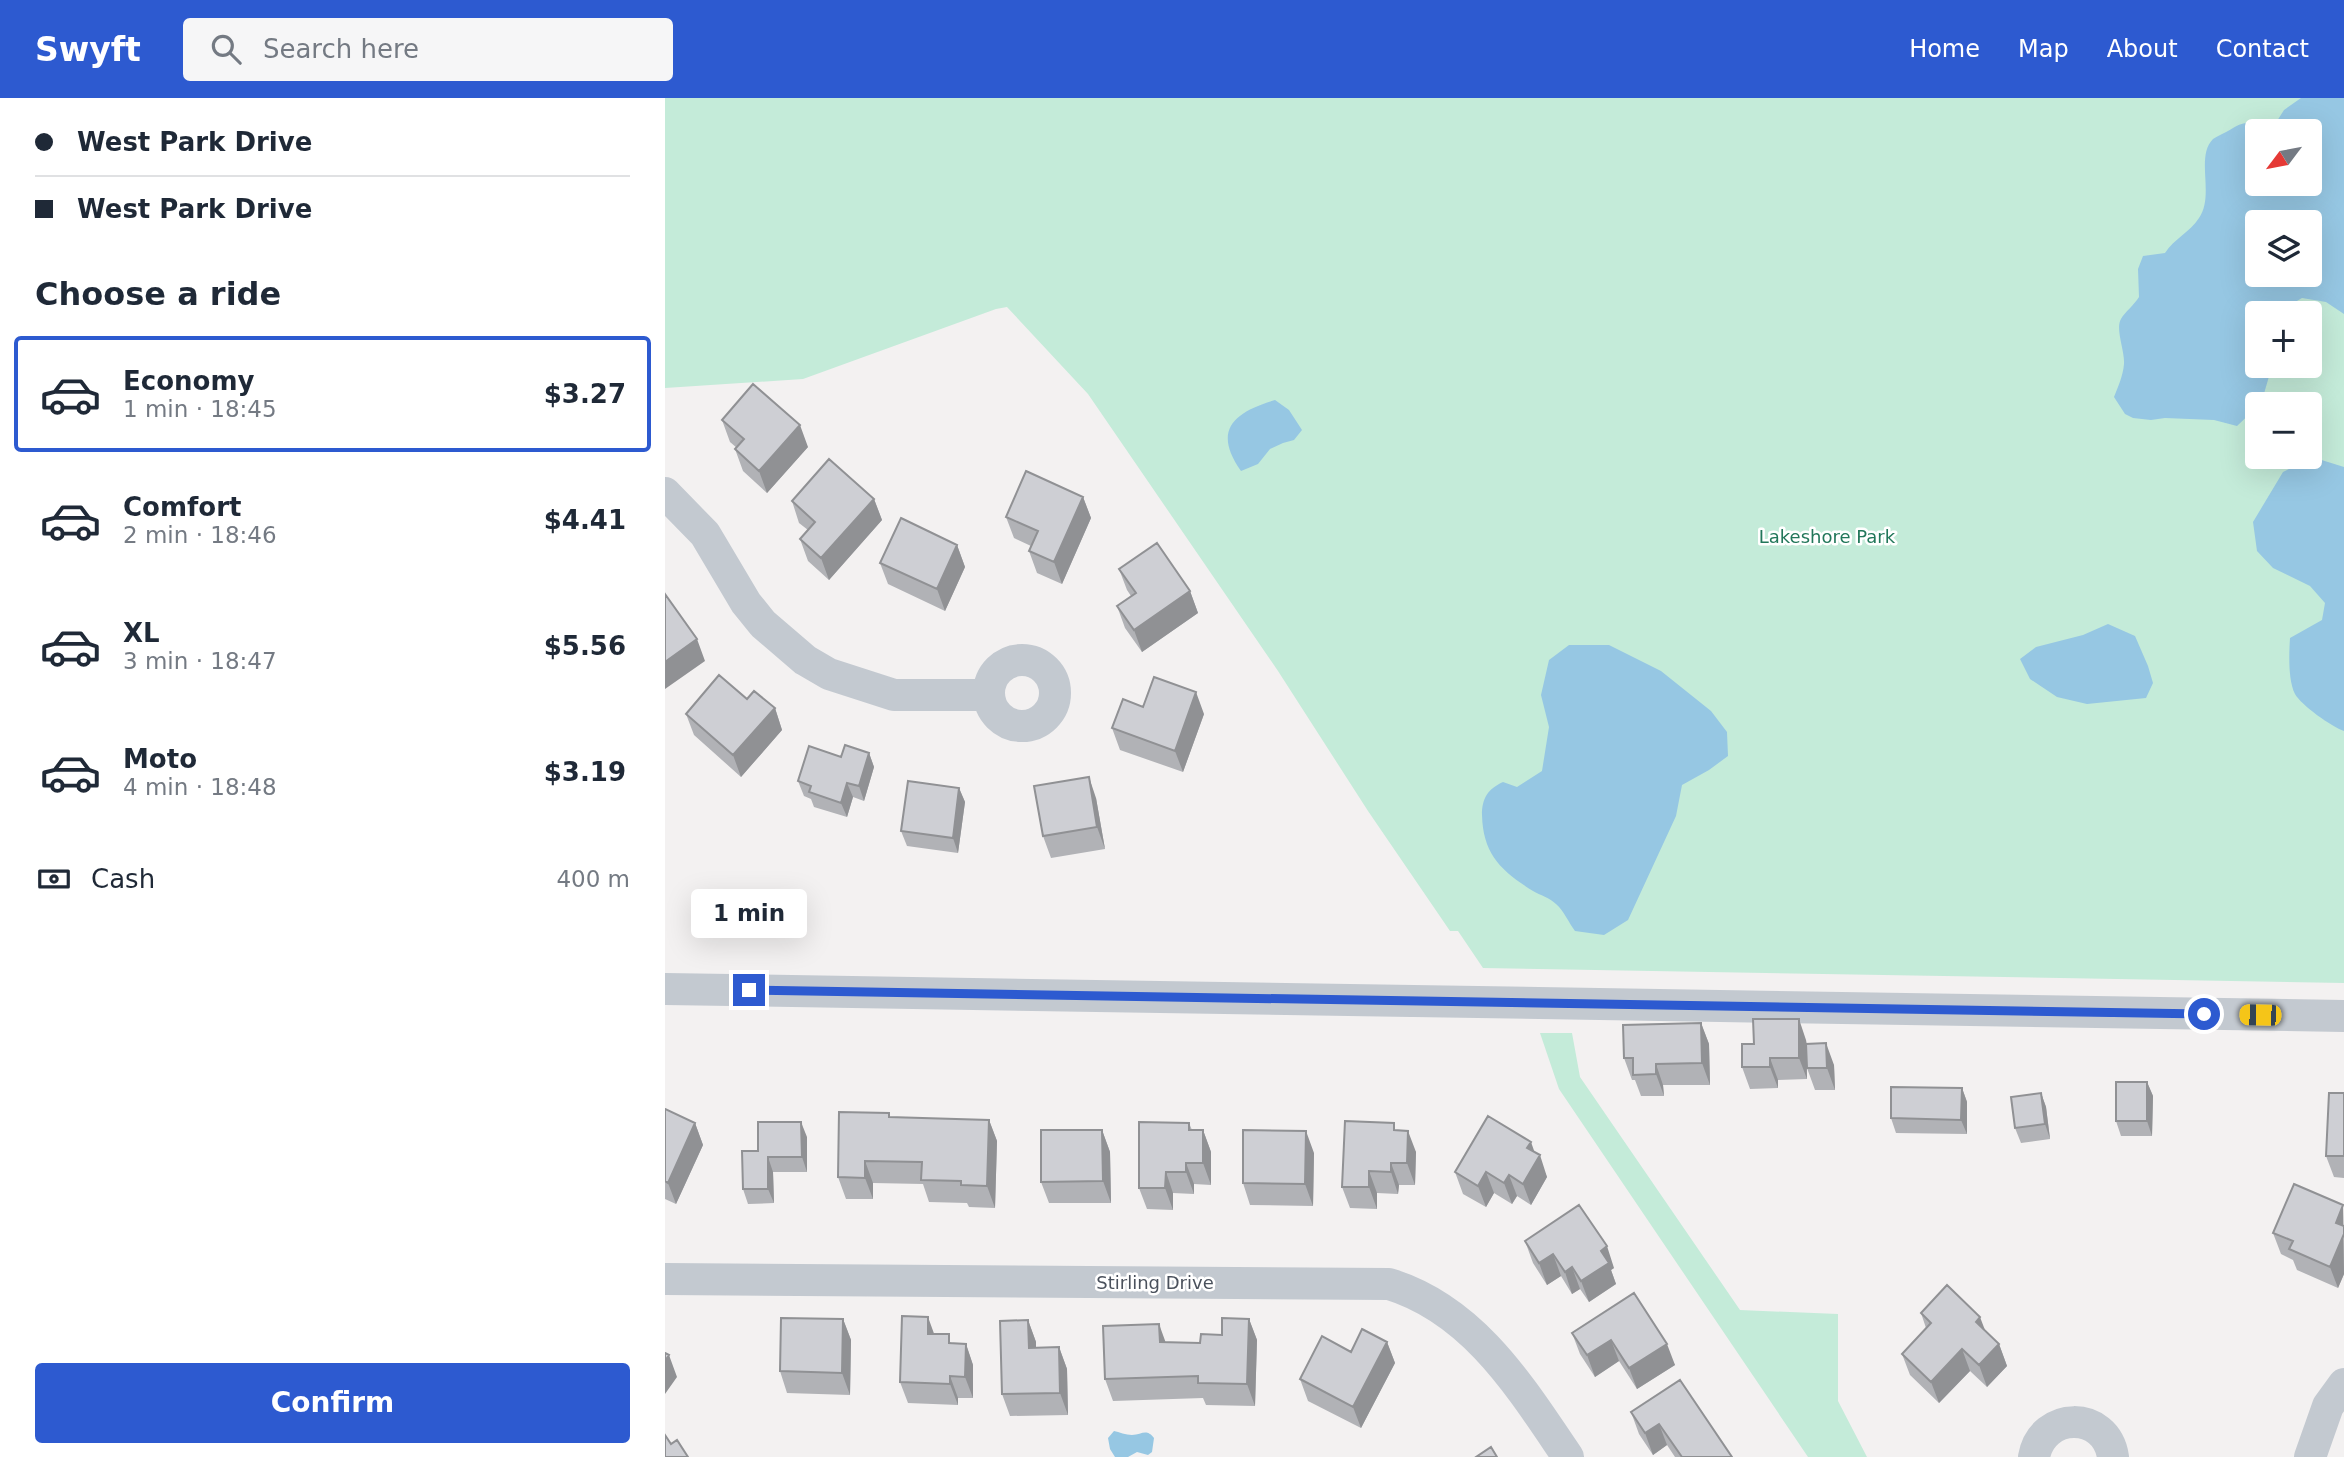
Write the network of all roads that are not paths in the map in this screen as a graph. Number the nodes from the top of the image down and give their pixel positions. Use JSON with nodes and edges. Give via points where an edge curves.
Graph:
{"nodes":[{"id":1,"x":665,"y":493,"type":"edge"},
{"id":2,"x":989,"y":695,"type":"dead end"},
{"id":3,"x":665,"y":989,"type":"edge"},
{"id":4,"x":2344,"y":1016,"type":"edge"},
{"id":5,"x":665,"y":1279,"type":"edge"},
{"id":6,"x":2344,"y":1384,"type":"edge"},
{"id":7,"x":1568,"y":1457,"type":"edge"},
{"id":8,"x":2034,"y":1457,"type":"edge"},
{"id":9,"x":2113,"y":1457,"type":"edge"},
{"id":10,"x":2309,"y":1457,"type":"edge"}],
"edges":[{"from":1,"to":2,"type":"street","via":[[705,534],[763,624],[805,660],[829,674],[894,695]]},
{"from":3,"to":4,"type":"street"},
{"from":5,"to":7,"type":"street","name":"Stirling Drive","via":[[1389,1284],[1422,1296],[1479,1339]]},
{"from":6,"to":10,"type":"street","via":[[2329,1406]]},
{"from":8,"to":9,"type":"street","via":[[2047,1432],[2071,1421],[2096,1428]]}]}
